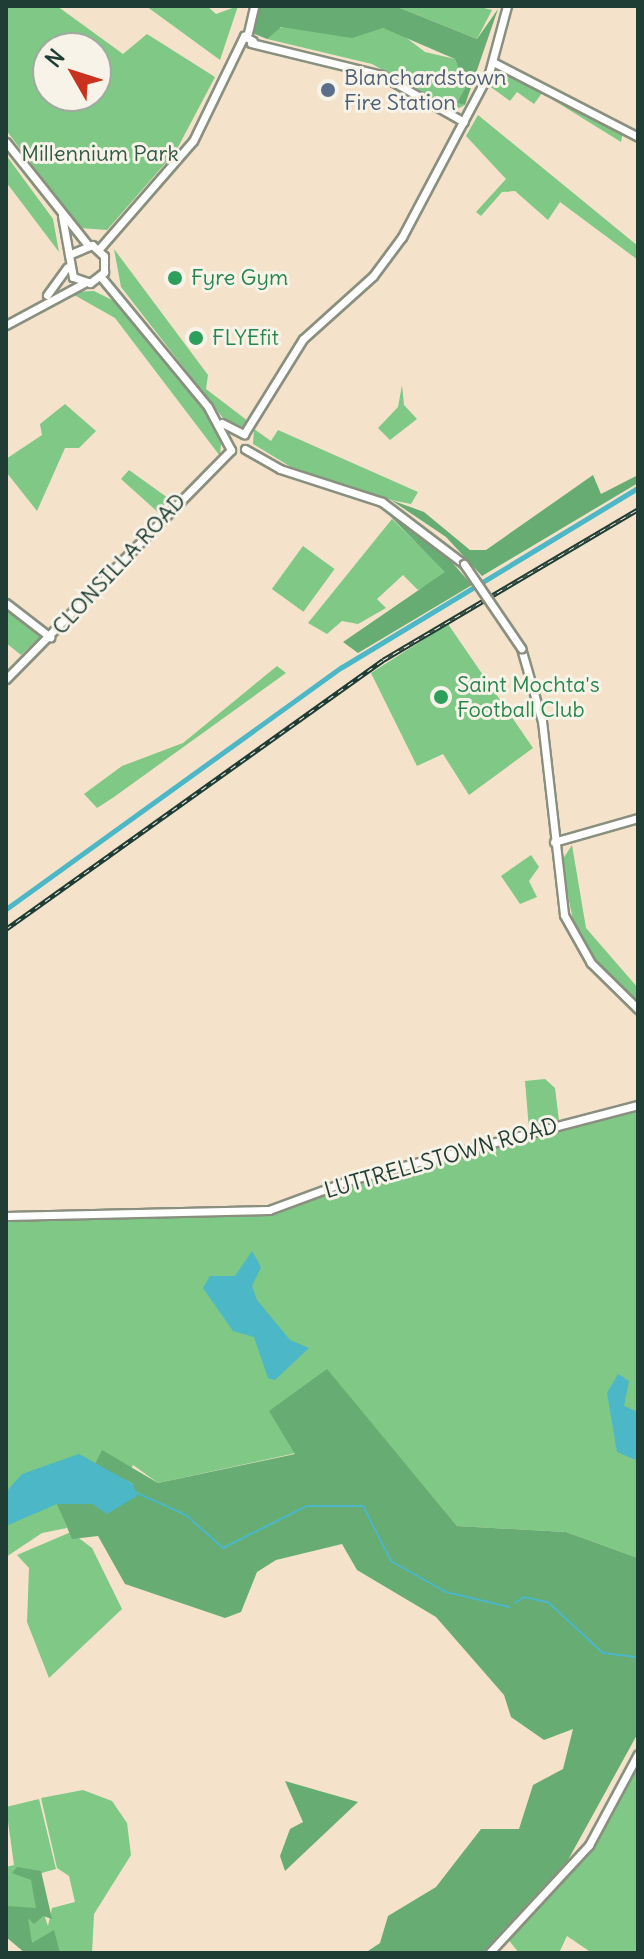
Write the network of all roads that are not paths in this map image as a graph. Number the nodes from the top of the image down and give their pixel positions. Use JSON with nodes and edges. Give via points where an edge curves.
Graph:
{"nodes":[{"id":1,"x":254,"y":6,"type":"edge"},
{"id":2,"x":507,"y":6,"type":"edge"},
{"id":3,"x":248,"y":39,"type":"junction"},
{"id":4,"x":493,"y":62,"type":"junction"},
{"id":5,"x":472,"y":106,"type":"junction"},
{"id":6,"x":448,"y":111,"type":"junction"},
{"id":7,"x":464,"y":122,"type":"junction"},
{"id":8,"x":638,"y":137,"type":"edge"},
{"id":9,"x":6,"y":142,"type":"edge"},
{"id":10,"x":62,"y":216,"type":"junction"},
{"id":11,"x":87,"y":244,"type":"junction"},
{"id":12,"x":99,"y":249,"type":"junction"},
{"id":13,"x":69,"y":255,"type":"junction"},
{"id":14,"x":67,"y":267,"type":"junction"},
{"id":15,"x":101,"y":277,"type":"junction"},
{"id":16,"x":84,"y":283,"type":"junction"},
{"id":17,"x":43,"y":300,"type":"junction"},
{"id":18,"x":6,"y":325,"type":"edge"},
{"id":19,"x":214,"y":416,"type":"junction"},
{"id":20,"x":240,"y":433,"type":"junction"},
{"id":21,"x":227,"y":441,"type":"junction"},
{"id":22,"x":245,"y":449,"type":"junction"},
{"id":23,"x":231,"y":450,"type":"junction"},
{"id":24,"x":6,"y":603,"type":"edge"},
{"id":25,"x":50,"y":637,"type":"junction"},
{"id":26,"x":6,"y":679,"type":"edge"},
{"id":27,"x":638,"y":818,"type":"edge"},
{"id":28,"x":554,"y":842,"type":"junction"},
{"id":29,"x":638,"y":1009,"type":"edge"},
{"id":30,"x":638,"y":1105,"type":"edge"},
{"id":31,"x":6,"y":1216,"type":"edge"},
{"id":32,"x":638,"y":1754,"type":"edge"},
{"id":33,"x":489,"y":1953,"type":"edge"}],
"edges":[{"from":1,"to":3,"type":"street"},
{"from":2,"to":4,"type":"street"},
{"from":3,"to":6,"type":"street","via":[[381,75]]},
{"from":3,"to":12,"type":"street","via":[[193,141]]},
{"from":4,"to":5,"type":"street"},
{"from":4,"to":8,"type":"street"},
{"from":5,"to":6,"type":"street"},
{"from":5,"to":7,"type":"street"},
{"from":6,"to":7,"type":"street"},
{"from":7,"to":20,"type":"street","via":[[391,255],[303,339]]},
{"from":9,"to":10,"type":"street"},
{"from":10,"to":11,"type":"street"},
{"from":10,"to":13,"type":"street"},
{"from":11,"to":12,"type":"street"},
{"from":11,"to":13,"type":"street"},
{"from":12,"to":15,"type":"street","via":[[106,261]]},
{"from":13,"to":14,"type":"street"},
{"from":14,"to":16,"type":"street"},
{"from":14,"to":17,"type":"street"},
{"from":15,"to":16,"type":"street"},
{"from":15,"to":19,"type":"street"},
{"from":16,"to":17,"type":"street"},
{"from":17,"to":18,"type":"street"},
{"from":19,"to":20,"type":"street"},
{"from":19,"to":21,"type":"street"},
{"from":20,"to":21,"type":"street"},
{"from":20,"to":22,"type":"street"},
{"from":21,"to":23,"type":"street"},
{"from":22,"to":23,"type":"street"},
{"from":22,"to":28,"type":"street","bridge":true,"via":[[280,469],[382,502],[464,564],[521,648],[542,721]]},
{"from":23,"to":25,"type":"street","name":"CLONSILLA ROAD"},
{"from":24,"to":25,"type":"street"},
{"from":25,"to":26,"type":"street","name":"CLONSILLA ROAD"},
{"from":27,"to":28,"type":"street"},
{"from":28,"to":29,"type":"street","via":[[562,905],[577,941]]},
{"from":30,"to":31,"type":"street","name":"LUTTRELLSTOWN ROAD","via":[[350,1180],[261,1212]]},
{"from":32,"to":33,"type":"street","via":[[589,1845]]}]}
